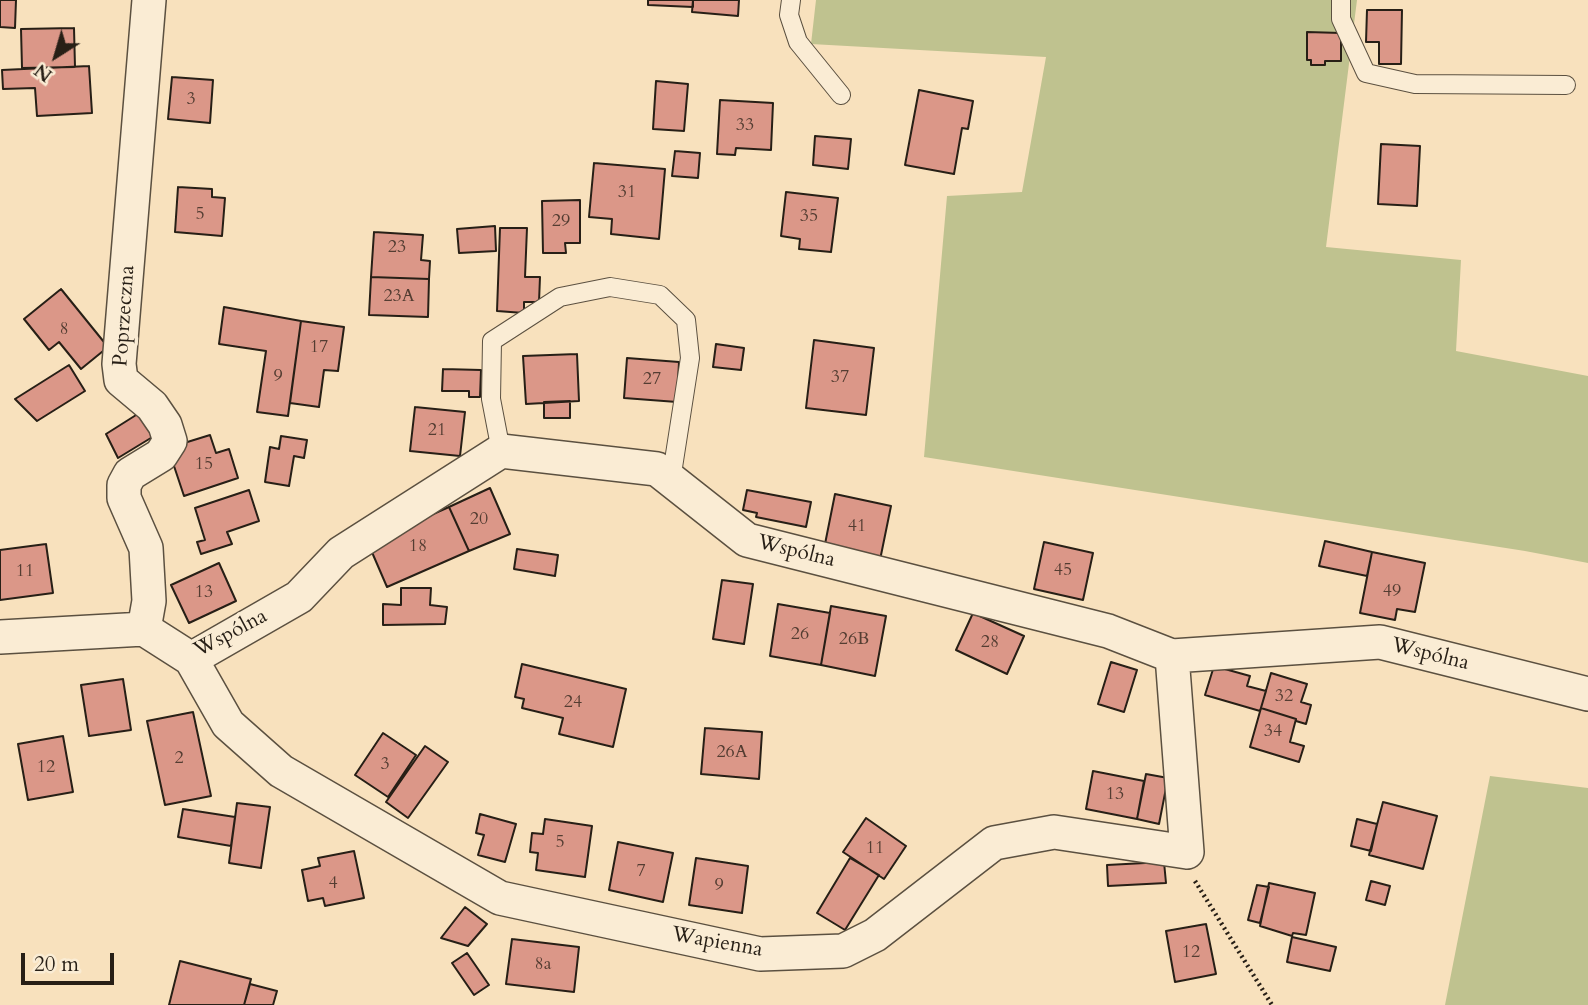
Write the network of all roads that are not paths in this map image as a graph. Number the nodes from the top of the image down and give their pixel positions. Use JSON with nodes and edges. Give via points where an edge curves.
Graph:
{"nodes":[{"id":1,"x":149,"y":0,"type":"edge"},
{"id":2,"x":790,"y":0,"type":"edge"},
{"id":3,"x":1341,"y":0,"type":"edge"},
{"id":4,"x":1566,"y":85,"type":"dead end"},
{"id":5,"x":841,"y":94,"type":"dead end"},
{"id":6,"x":501,"y":451,"type":"junction"},
{"id":7,"x":671,"y":480,"type":"junction"},
{"id":8,"x":144,"y":629,"type":"junction"},
{"id":9,"x":0,"y":637,"type":"edge"},
{"id":10,"x":1172,"y":656,"type":"junction"},
{"id":11,"x":191,"y":659,"type":"junction"},
{"id":12,"x":1588,"y":695,"type":"edge"}],
"edges":[{"from":1,"to":8,"type":"street","name":"Poprzeczna","via":[[119,364],[121,380],[152,405],[170,441],[161,454],[130,474],[124,485],[124,498],[146,548],[149,601]]},
{"from":2,"to":5,"type":"lane","via":[[789,15],[798,42]]},
{"from":3,"to":4,"type":"lane","via":[[1341,19],[1366,74],[1415,83]]},
{"from":6,"to":7,"type":"street","name":"Wspólna","via":[[657,469]]},
{"from":6,"to":7,"type":"lane","via":[[491,399],[492,341],[560,297],[610,287],[660,295],[686,320],[690,358]]},
{"from":6,"to":11,"type":"street","name":"Wspólna","via":[[341,554],[299,597]]},
{"from":7,"to":10,"type":"street","name":"Wspólna","via":[[747,540],[1108,631]]},
{"from":8,"to":9,"type":"street"},
{"from":8,"to":11,"type":"street","name":"Wspólna"},
{"from":10,"to":11,"type":"street","name":"Wapienna","via":[[1187,852],[1054,832],[994,844],[875,935],[843,951],[760,954],[500,898],[281,771],[228,724]]},
{"from":10,"to":12,"type":"street","name":"Wspólna","via":[[1380,642]]}]}
